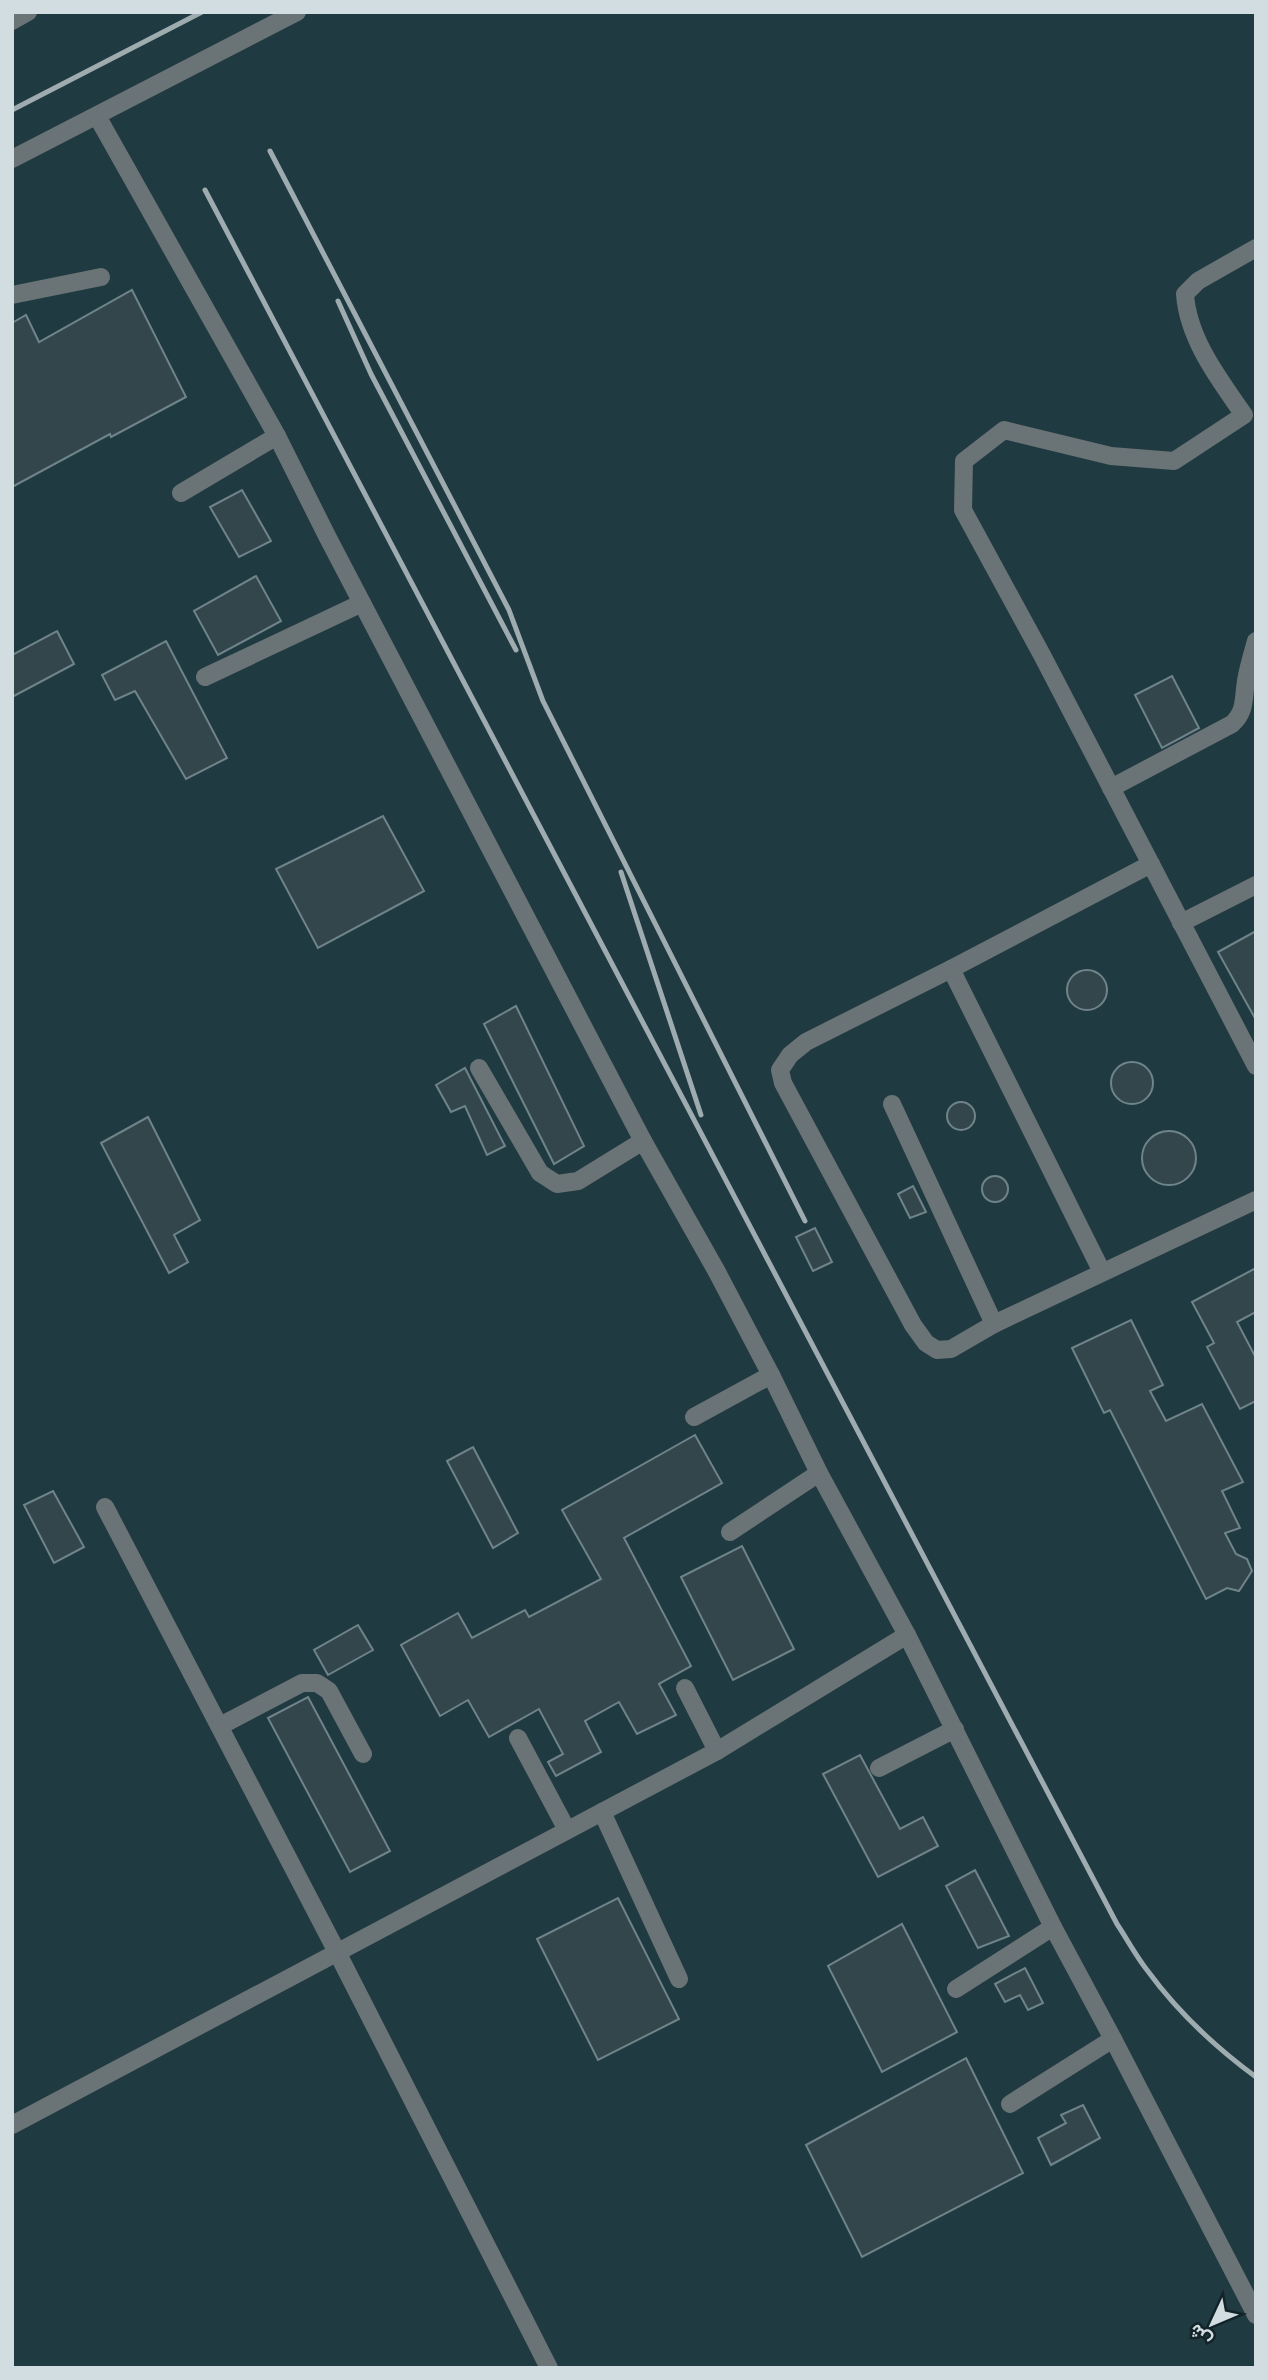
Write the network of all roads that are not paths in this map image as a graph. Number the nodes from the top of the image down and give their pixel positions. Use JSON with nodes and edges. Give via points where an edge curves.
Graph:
{"nodes":[{"id":1,"x":28,"y":12,"type":"edge"},
{"id":2,"x":297,"y":12,"type":"edge"},
{"id":3,"x":12,"y":21,"type":"edge"},
{"id":4,"x":97,"y":116,"type":"junction"},
{"id":5,"x":12,"y":159,"type":"edge"},
{"id":6,"x":1256,"y":248,"type":"edge"},
{"id":7,"x":100,"y":278,"type":"dead end"},
{"id":8,"x":12,"y":295,"type":"edge"},
{"id":9,"x":277,"y":436,"type":"junction"},
{"id":10,"x":181,"y":493,"type":"dead end"},
{"id":11,"x":362,"y":603,"type":"junction"},
{"id":12,"x":1256,"y":641,"type":"edge"},
{"id":13,"x":205,"y":677,"type":"dead end"},
{"id":14,"x":1111,"y":788,"type":"junction"},
{"id":15,"x":1151,"y":864,"type":"junction"},
{"id":16,"x":1256,"y":885,"type":"edge"},
{"id":17,"x":1181,"y":923,"type":"junction"},
{"id":18,"x":951,"y":969,"type":"junction"},
{"id":19,"x":1256,"y":1066,"type":"edge"},
{"id":20,"x":478,"y":1068,"type":"dead end"},
{"id":21,"x":892,"y":1104,"type":"dead end"},
{"id":22,"x":643,"y":1141,"type":"junction"},
{"id":23,"x":1256,"y":1200,"type":"edge"},
{"id":24,"x":1102,"y":1272,"type":"junction"},
{"id":25,"x":994,"y":1324,"type":"junction"},
{"id":26,"x":771,"y":1375,"type":"junction"},
{"id":27,"x":694,"y":1417,"type":"dead end"},
{"id":28,"x":819,"y":1473,"type":"junction"},
{"id":29,"x":106,"y":1507,"type":"dead end"},
{"id":30,"x":730,"y":1532,"type":"dead end"},
{"id":31,"x":907,"y":1635,"type":"junction"},
{"id":32,"x":684,"y":1688,"type":"dead end"},
{"id":33,"x":220,"y":1726,"type":"junction"},
{"id":34,"x":955,"y":1729,"type":"junction"},
{"id":35,"x":518,"y":1738,"type":"dead end"},
{"id":36,"x":717,"y":1751,"type":"junction"},
{"id":37,"x":363,"y":1754,"type":"dead end"},
{"id":38,"x":879,"y":1768,"type":"dead end"},
{"id":39,"x":601,"y":1812,"type":"junction"},
{"id":40,"x":567,"y":1830,"type":"junction"},
{"id":41,"x":1052,"y":1927,"type":"junction"},
{"id":42,"x":337,"y":1952,"type":"junction"},
{"id":43,"x":679,"y":1979,"type":"dead end"},
{"id":44,"x":956,"y":1989,"type":"dead end"},
{"id":45,"x":1113,"y":2039,"type":"junction"},
{"id":46,"x":1010,"y":2105,"type":"dead end"},
{"id":47,"x":12,"y":2125,"type":"edge"},
{"id":48,"x":1256,"y":2315,"type":"edge"},
{"id":49,"x":549,"y":2368,"type":"edge"}],
"edges":[{"from":1,"to":3,"type":"street"},
{"from":2,"to":4,"type":"street"},
{"from":4,"to":5,"type":"street"},
{"from":4,"to":9,"type":"street"},
{"from":6,"to":14,"type":"street","via":[[1198,281],[1185,294],[1191,329],[1244,415],[1174,461],[1111,456],[1004,430],[964,461],[963,510]]},
{"from":7,"to":8,"type":"street"},
{"from":9,"to":10,"type":"street"},
{"from":9,"to":11,"type":"street"},
{"from":11,"to":13,"type":"street"},
{"from":11,"to":22,"type":"street"},
{"from":12,"to":14,"type":"street","via":[[1239,717]]},
{"from":14,"to":15,"type":"street"},
{"from":15,"to":17,"type":"street"},
{"from":15,"to":18,"type":"street"},
{"from":16,"to":17,"type":"street"},
{"from":17,"to":19,"type":"street"},
{"from":18,"to":24,"type":"street"},
{"from":18,"to":25,"type":"street","via":[[806,1042],[780,1070],[926,1343],[937,1350],[951,1349]]},
{"from":20,"to":22,"type":"street","via":[[540,1173],[557,1184],[578,1181]]},
{"from":21,"to":25,"type":"street"},
{"from":22,"to":26,"type":"street"},
{"from":23,"to":24,"type":"street"},
{"from":24,"to":25,"type":"street"},
{"from":26,"to":27,"type":"street"},
{"from":26,"to":28,"type":"street"},
{"from":28,"to":30,"type":"street"},
{"from":28,"to":31,"type":"street"},
{"from":29,"to":33,"type":"street"},
{"from":31,"to":34,"type":"street"},
{"from":31,"to":36,"type":"street"},
{"from":32,"to":36,"type":"street"},
{"from":33,"to":37,"type":"street","via":[[302,1683],[317,1683],[330,1691]]},
{"from":33,"to":42,"type":"street"},
{"from":34,"to":38,"type":"street"},
{"from":34,"to":41,"type":"street"},
{"from":35,"to":40,"type":"street"},
{"from":36,"to":39,"type":"street"},
{"from":39,"to":40,"type":"street"},
{"from":39,"to":43,"type":"street"},
{"from":40,"to":42,"type":"street"},
{"from":41,"to":44,"type":"street"},
{"from":41,"to":45,"type":"street"},
{"from":42,"to":47,"type":"street"},
{"from":42,"to":49,"type":"street"},
{"from":45,"to":46,"type":"street"},
{"from":45,"to":48,"type":"street"}]}
